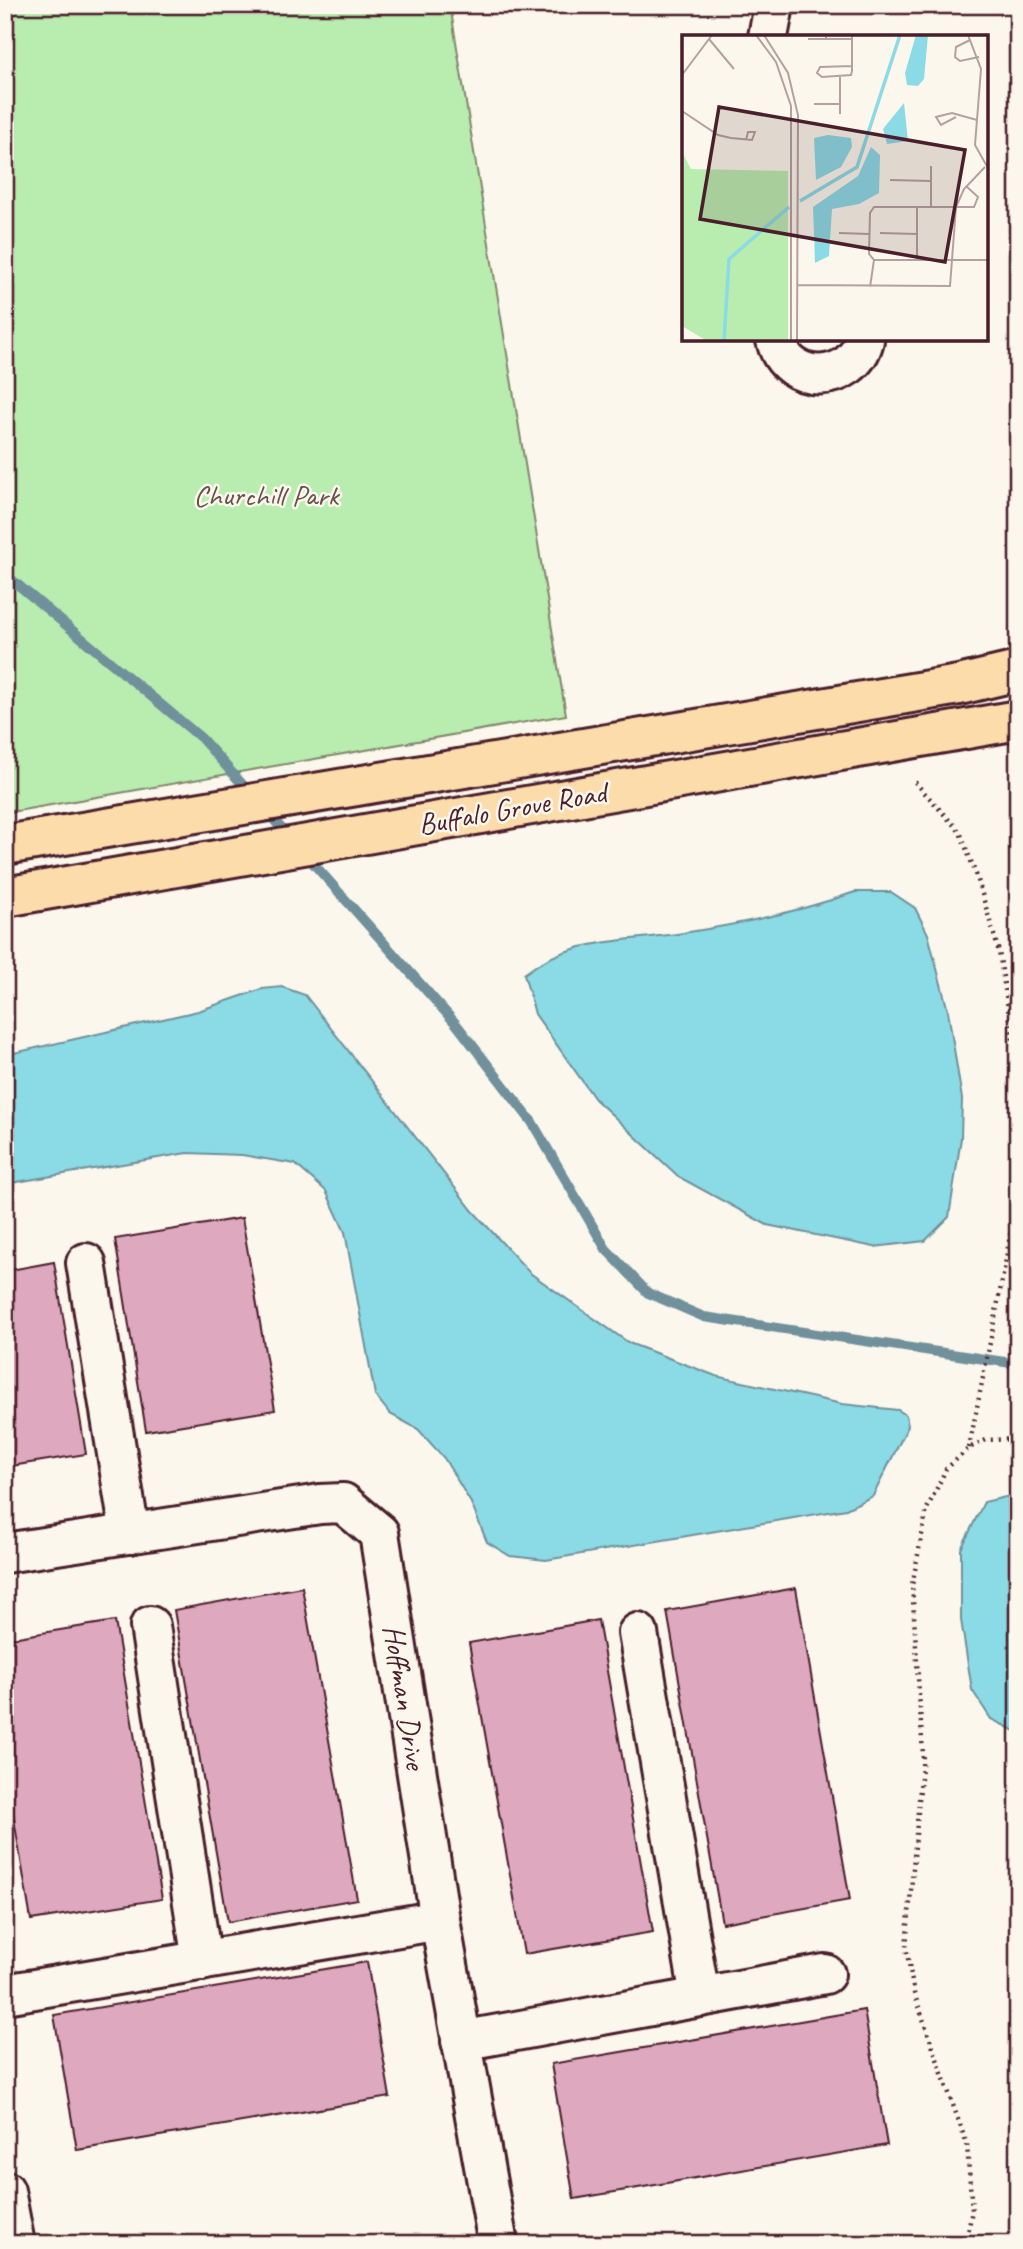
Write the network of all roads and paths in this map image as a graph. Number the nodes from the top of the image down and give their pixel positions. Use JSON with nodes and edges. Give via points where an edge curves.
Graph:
{"nodes":[{"id":1,"x":774,"y":5,"type":"edge"},
{"id":2,"x":768,"y":35,"type":"edge"},
{"id":3,"x":777,"y":341,"type":"edge"},
{"id":4,"x":864,"y":341,"type":"edge"},
{"id":5,"x":1018,"y":671,"type":"edge"},
{"id":6,"x":1018,"y":720,"type":"edge"},
{"id":7,"x":915,"y":782,"type":"dead end"},
{"id":8,"x":5,"y":845,"type":"edge"},
{"id":9,"x":5,"y":897,"type":"edge"},
{"id":10,"x":1018,"y":1071,"type":"edge"},
{"id":11,"x":1018,"y":1182,"type":"edge"},
{"id":12,"x":86,"y":1264,"type":"dead end"},
{"id":13,"x":1018,"y":1439,"type":"edge"},
{"id":14,"x":969,"y":1448,"type":"junction"},
{"id":15,"x":130,"y":1534,"type":"junction"},
{"id":16,"x":5,"y":1553,"type":"edge"},
{"id":17,"x":150,"y":1626,"type":"dead end"},
{"id":18,"x":638,"y":1633,"type":"dead end"},
{"id":19,"x":440,"y":1920,"type":"junction"},
{"id":20,"x":202,"y":1961,"type":"junction"},
{"id":21,"x":825,"y":1974,"type":"dead end"},
{"id":22,"x":5,"y":1994,"type":"edge"},
{"id":23,"x":700,"y":1997,"type":"junction"},
{"id":24,"x":461,"y":2041,"type":"junction"},
{"id":25,"x":5,"y":2191,"type":"edge"},
{"id":26,"x":15,"y":2244,"type":"edge"},
{"id":27,"x":498,"y":2244,"type":"edge"},
{"id":28,"x":966,"y":2244,"type":"edge"}],
"edges":[{"from":1,"to":2,"type":"street"},
{"from":3,"to":4,"type":"street","via":[[798,370],[820,375],[841,371],[854,362]]},
{"from":5,"to":8,"type":"main road","name":"Buffalo Grove Road","via":[[959,685]]},
{"from":6,"to":9,"type":"main road","name":"Buffalo Grove Road"},
{"from":7,"to":10,"type":"path","via":[[960,832],[978,877],[999,952]]},
{"from":11,"to":14,"type":"path","via":[[1007,1263]]},
{"from":12,"to":15,"type":"street"},
{"from":13,"to":14,"type":"path","via":[[986,1440]]},
{"from":14,"to":28,"type":"path","via":[[946,1469],[927,1509],[912,1585],[923,1755],[906,1947],[914,1993],[967,2145],[972,2210]]},
{"from":15,"to":16,"type":"street","name":"Hoffman Drive"},
{"from":15,"to":19,"type":"street","name":"Hoffman Drive","via":[[342,1503],[379,1533]]},
{"from":17,"to":20,"type":"street"},
{"from":18,"to":23,"type":"street"},
{"from":19,"to":20,"type":"street"},
{"from":19,"to":24,"type":"street","name":"Hoffman Drive"},
{"from":20,"to":22,"type":"street"},
{"from":21,"to":23,"type":"street"},
{"from":23,"to":24,"type":"street"},
{"from":24,"to":27,"type":"street","name":"Hoffman Drive"},
{"from":25,"to":26,"type":"street"}]}
